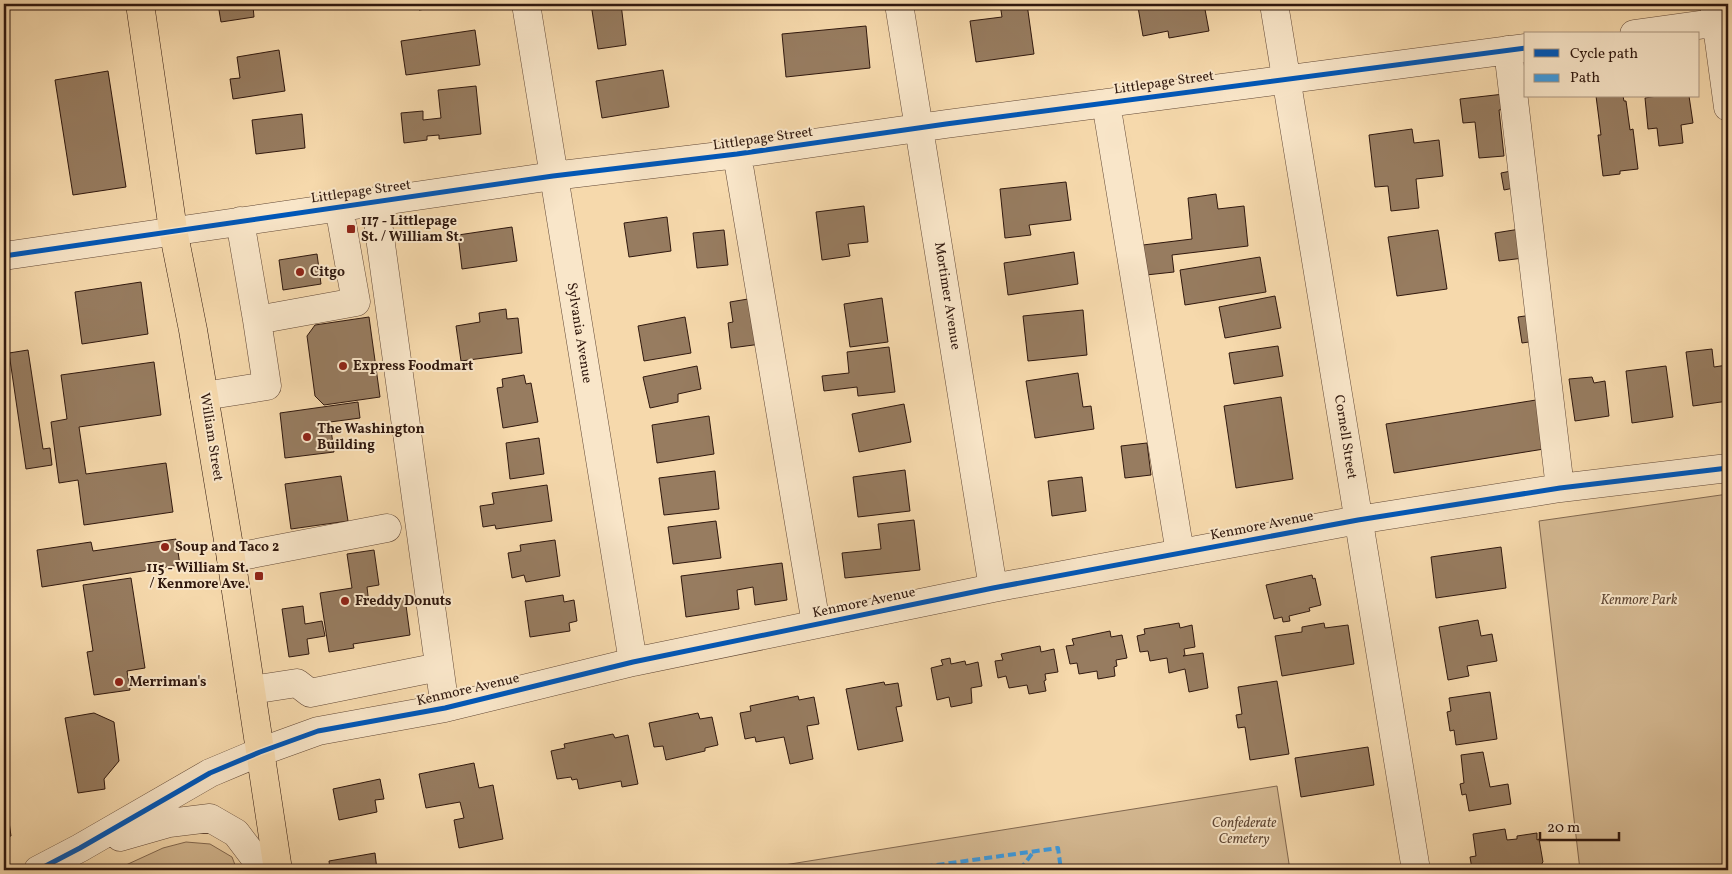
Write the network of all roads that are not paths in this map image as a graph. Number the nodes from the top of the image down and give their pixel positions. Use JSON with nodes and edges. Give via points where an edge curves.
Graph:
{"nodes":[{"id":1,"x":140,"y":4,"type":"edge"},
{"id":2,"x":526,"y":4,"type":"edge"},
{"id":3,"x":899,"y":4,"type":"edge"},
{"id":4,"x":1274,"y":4,"type":"edge"},
{"id":5,"x":1720,"y":16,"type":"edge"},
{"id":6,"x":1644,"y":32,"type":"edge"},
{"id":7,"x":1517,"y":49,"type":"edge"},
{"id":8,"x":1285,"y":78,"type":"junction"},
{"id":9,"x":1106,"y":103,"type":"junction"},
{"id":10,"x":1728,"y":106,"type":"edge"},
{"id":11,"x":920,"y":127,"type":"junction"},
{"id":12,"x":737,"y":154,"type":"junction"},
{"id":13,"x":553,"y":176,"type":"junction"},
{"id":14,"x":375,"y":202,"type":"junction"},
{"id":15,"x":339,"y":206,"type":"junction"},
{"id":16,"x":240,"y":221,"type":"junction"},
{"id":17,"x":173,"y":230,"type":"junction"},
{"id":18,"x":4,"y":256,"type":"edge"},
{"id":19,"x":257,"y":320,"type":"junction"},
{"id":20,"x":204,"y":396,"type":"junction"},
{"id":21,"x":1728,"y":468,"type":"edge"},
{"id":22,"x":1560,"y":488,"type":"junction"},
{"id":23,"x":1358,"y":520,"type":"junction"},
{"id":24,"x":387,"y":528,"type":"dead end"},
{"id":25,"x":1180,"y":553,"type":"junction"},
{"id":26,"x":231,"y":558,"type":"junction"},
{"id":27,"x":993,"y":588,"type":"junction"},
{"id":28,"x":816,"y":624,"type":"junction"},
{"id":29,"x":633,"y":662,"type":"junction"},
{"id":30,"x":439,"y":667,"type":"junction"},
{"id":31,"x":251,"y":690,"type":"junction"},
{"id":32,"x":445,"y":708,"type":"junction"},
{"id":33,"x":260,"y":752,"type":"junction"},
{"id":34,"x":80,"y":848,"type":"junction"},
{"id":35,"x":38,"y":870,"type":"edge"},
{"id":36,"x":264,"y":870,"type":"edge"},
{"id":37,"x":278,"y":870,"type":"edge"},
{"id":38,"x":1416,"y":870,"type":"edge"}],
"edges":[{"from":1,"to":17,"type":"main road","name":"William Street"},
{"from":2,"to":13,"type":"street","name":"Sylvania Avenue"},
{"from":3,"to":11,"type":"street","name":"Mortimer Avenue"},
{"from":4,"to":8,"type":"street","name":"Cornell Street"},
{"from":5,"to":6,"type":"street"},
{"from":5,"to":10,"type":"street"},
{"from":7,"to":8,"type":"street","name":"Littlepage Street"},
{"from":7,"to":22,"type":"street"},
{"from":8,"to":9,"type":"street","name":"Littlepage Street"},
{"from":8,"to":23,"type":"street","name":"Cornell Street"},
{"from":9,"to":11,"type":"street","name":"Littlepage Street"},
{"from":9,"to":25,"type":"street"},
{"from":11,"to":12,"type":"street","name":"Littlepage Street"},
{"from":11,"to":27,"type":"street","name":"Mortimer Avenue"},
{"from":12,"to":13,"type":"street","name":"Littlepage Street"},
{"from":12,"to":28,"type":"street"},
{"from":13,"to":14,"type":"street","name":"Littlepage Street"},
{"from":13,"to":29,"type":"street","name":"Sylvania Avenue"},
{"from":14,"to":15,"type":"street","name":"Littlepage Street"},
{"from":14,"to":30,"type":"street"},
{"from":15,"to":16,"type":"street","name":"Littlepage Street"},
{"from":15,"to":19,"type":"street","via":[[356,302]]},
{"from":16,"to":17,"type":"street","name":"Littlepage Street"},
{"from":16,"to":19,"type":"street"},
{"from":17,"to":18,"type":"street","name":"Littlepage Street"},
{"from":17,"to":20,"type":"main road","name":"William Street"},
{"from":19,"to":20,"type":"street","via":[[267,386]]},
{"from":20,"to":26,"type":"main road","name":"William Street"},
{"from":21,"to":22,"type":"street","name":"Kenmore Avenue"},
{"from":22,"to":23,"type":"street","name":"Kenmore Avenue"},
{"from":23,"to":25,"type":"street","name":"Kenmore Avenue"},
{"from":23,"to":38,"type":"street","name":"Cornell Street"},
{"from":24,"to":26,"type":"street"},
{"from":25,"to":27,"type":"street","name":"Kenmore Avenue"},
{"from":26,"to":31,"type":"main road","name":"William Street"},
{"from":27,"to":28,"type":"street","name":"Kenmore Avenue"},
{"from":28,"to":29,"type":"street","name":"Kenmore Avenue"},
{"from":29,"to":32,"type":"street","name":"Kenmore Avenue"},
{"from":30,"to":31,"type":"street","via":[[310,693],[297,683]]},
{"from":30,"to":32,"type":"street"},
{"from":31,"to":33,"type":"main road","name":"William Street"},
{"from":32,"to":33,"type":"street","name":"Kenmore Avenue","via":[[318,731]]},
{"from":33,"to":34,"type":"street","name":"Kenmore Avenue","via":[[210,773]]},
{"from":33,"to":37,"type":"main road","name":"William Street"},
{"from":34,"to":35,"type":"street","name":"Kenmore Avenue"},
{"from":34,"to":36,"type":"street","via":[[169,823],[210,818],[236,834]]}]}
